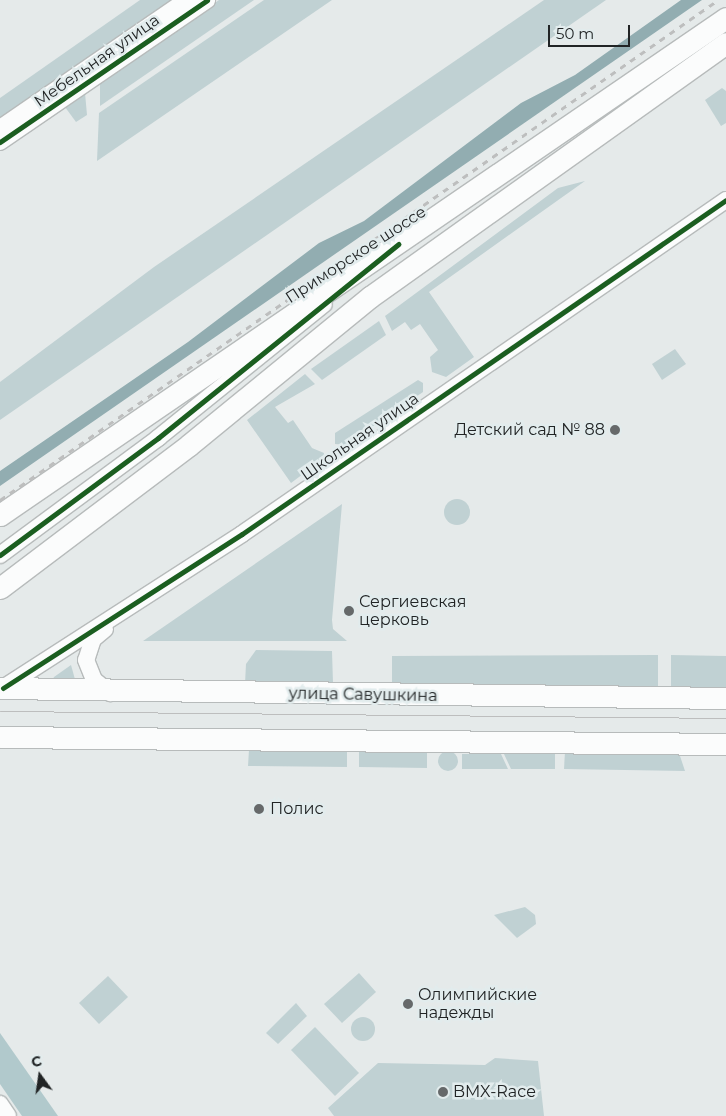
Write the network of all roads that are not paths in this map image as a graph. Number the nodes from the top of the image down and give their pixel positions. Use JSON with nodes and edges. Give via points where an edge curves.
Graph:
{"nodes":[{"id":1,"x":186,"y":0,"type":"edge"},
{"id":2,"x":207,"y":0,"type":"edge"},
{"id":3,"x":726,"y":18,"type":"edge"},
{"id":4,"x":726,"y":43,"type":"edge"},
{"id":5,"x":0,"y":128,"type":"edge"},
{"id":6,"x":0,"y":142,"type":"edge"},
{"id":7,"x":726,"y":200,"type":"edge"},
{"id":8,"x":398,"y":244,"type":"junction"},
{"id":9,"x":0,"y":515,"type":"edge"},
{"id":10,"x":0,"y":555,"type":"edge"},
{"id":11,"x":0,"y":588,"type":"edge"},
{"id":12,"x":120,"y":615,"type":"junction"},
{"id":13,"x":2,"y":688,"type":"edge"},
{"id":14,"x":110,"y":693,"type":"junction"},
{"id":15,"x":726,"y":698,"type":"edge"},
{"id":16,"x":0,"y":737,"type":"edge"},
{"id":17,"x":726,"y":744,"type":"edge"},
{"id":18,"x":0,"y":1104,"type":"edge"},
{"id":19,"x":8,"y":1116,"type":"edge"}],
"edges":[{"from":1,"to":5,"type":"street","name":"Мебельная улица"},
{"from":2,"to":6,"type":"street","name":"Мебельная улица"},
{"from":3,"to":8,"type":"main road","name":"Приморское шоссе"},
{"from":4,"to":11,"type":"main road","via":[[370,297],[189,445]]},
{"from":7,"to":12,"type":"street","name":"Школьная улица"},
{"from":8,"to":9,"type":"main road","name":"Приморское шоссе","via":[[233,352]]},
{"from":8,"to":10,"type":"street"},
{"from":12,"to":13,"type":"street","name":"Школьная улица"},
{"from":12,"to":14,"type":"street","via":[[93,639],[86,660],[94,680]]},
{"from":13,"to":14,"type":"main road","name":"улица Савушкина"},
{"from":14,"to":15,"type":"main road","name":"улица Савушкина"},
{"from":16,"to":17,"type":"main road"},
{"from":18,"to":19,"type":"street"}]}
